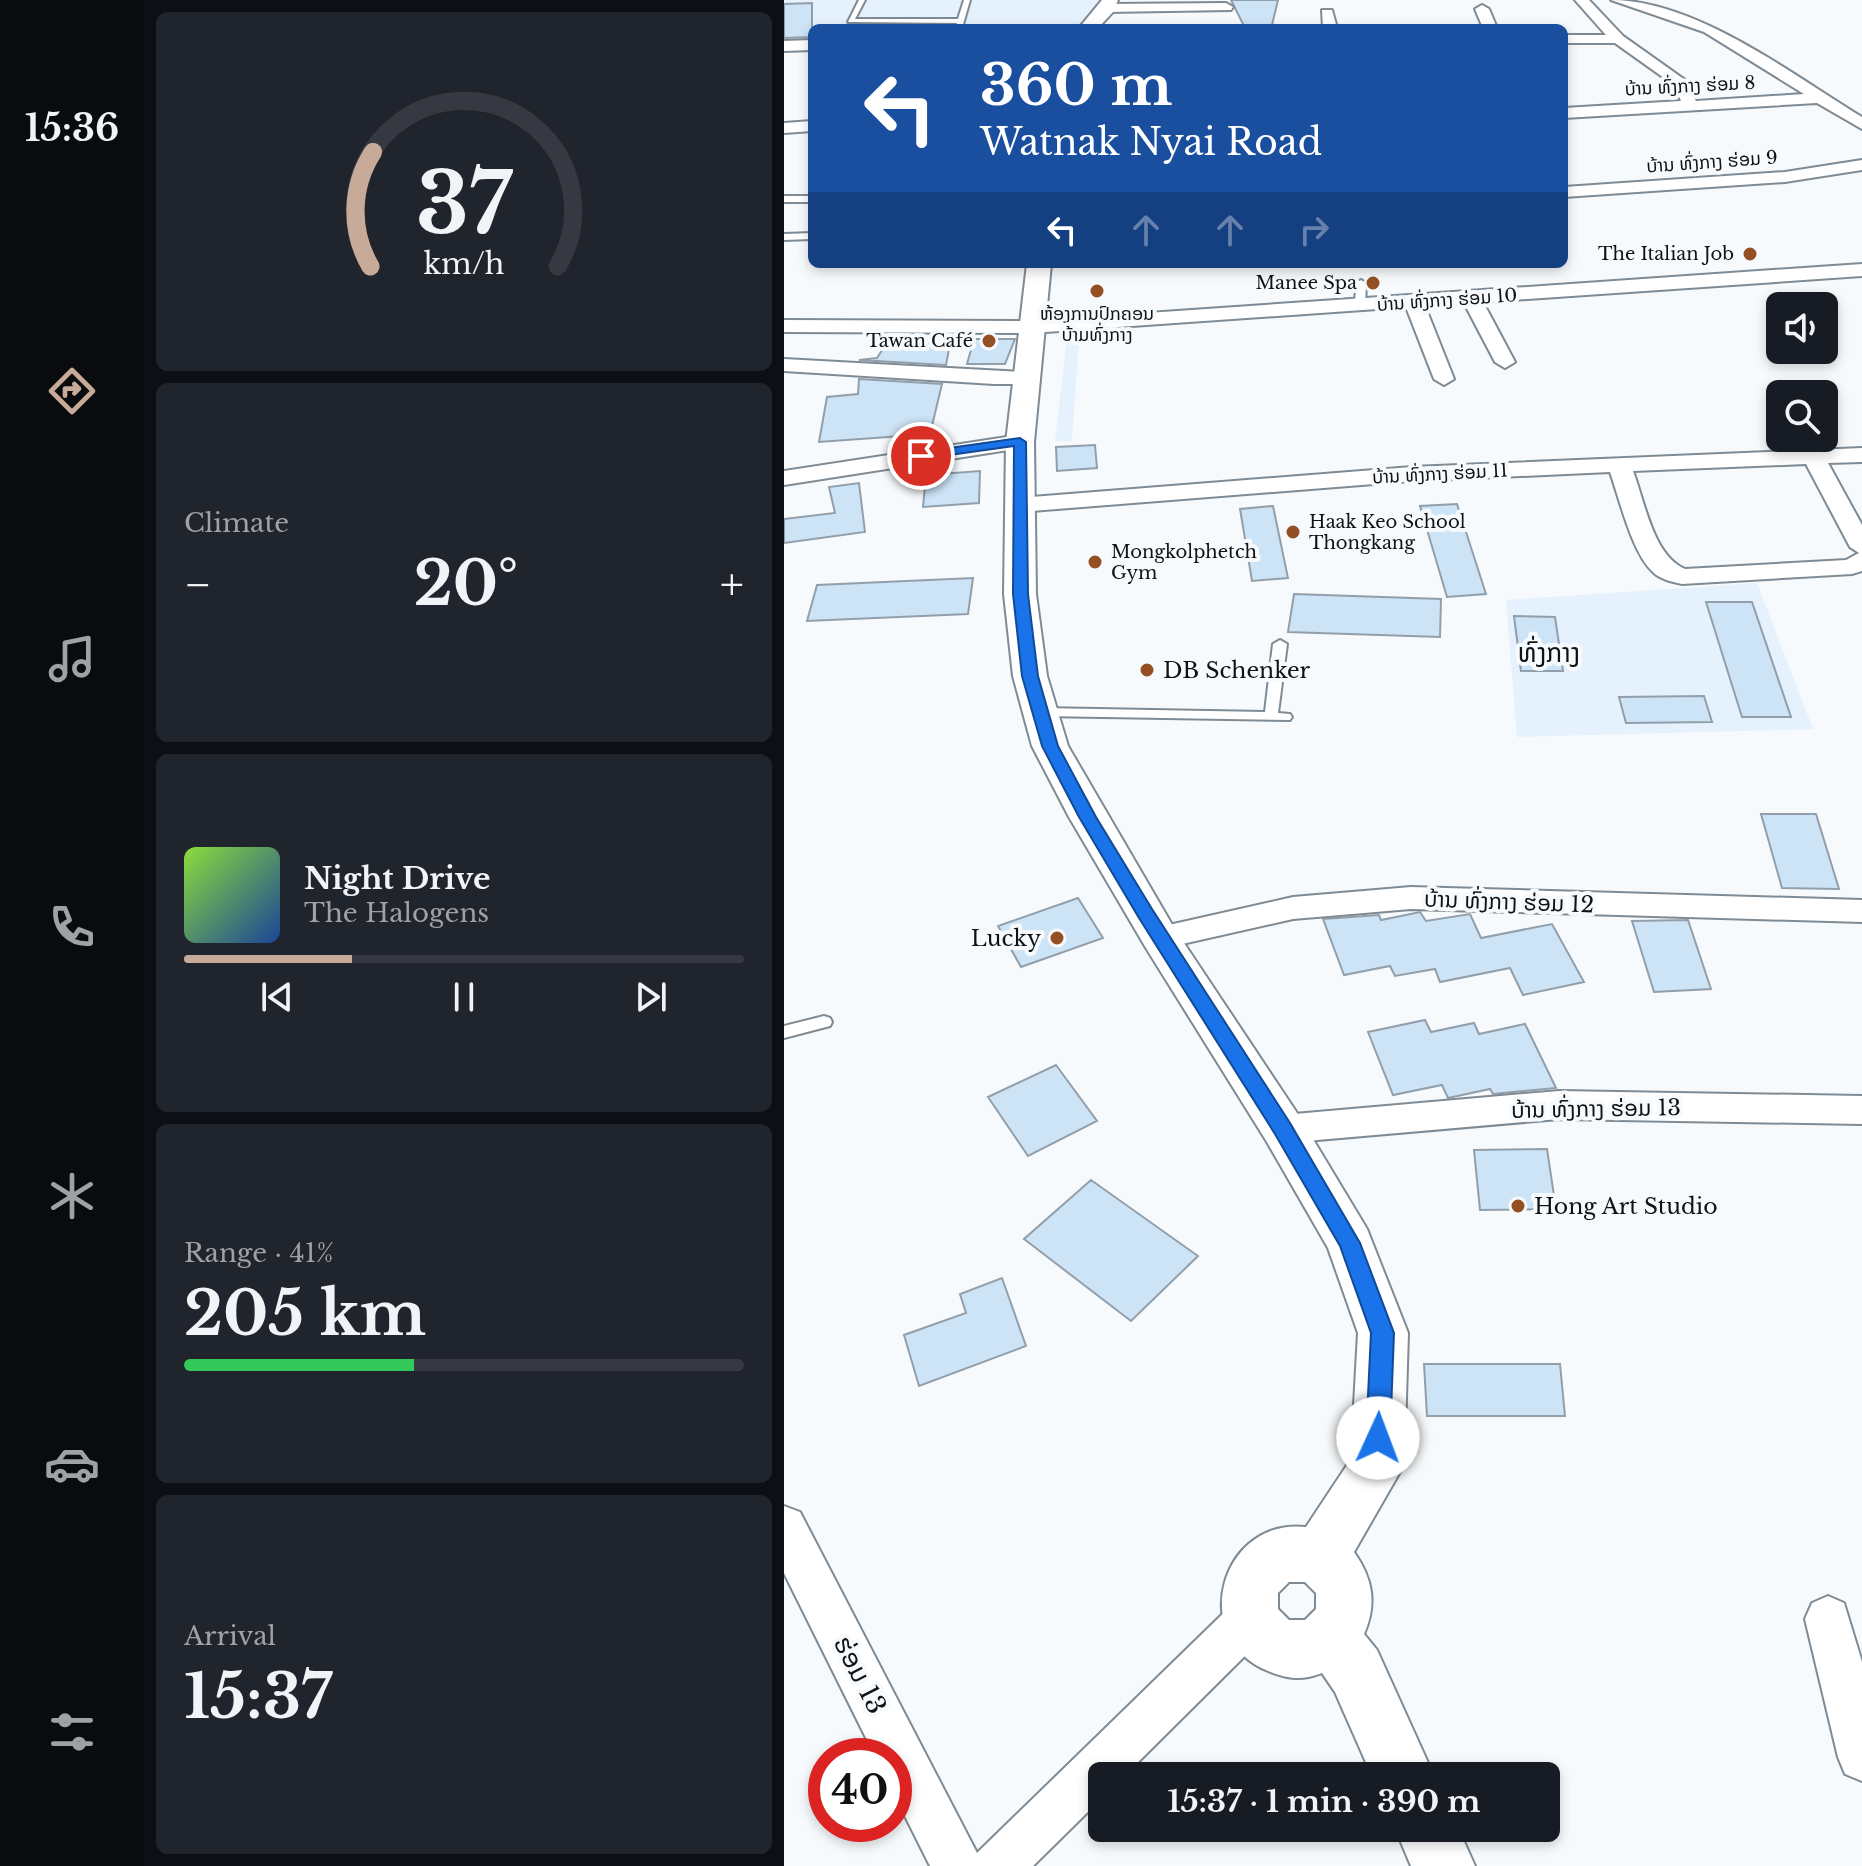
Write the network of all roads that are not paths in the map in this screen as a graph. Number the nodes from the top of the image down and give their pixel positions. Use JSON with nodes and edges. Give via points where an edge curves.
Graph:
{"nodes":[{"id":1,"x":862,"y":0,"type":"edge"},
{"id":2,"x":967,"y":0,"type":"edge"},
{"id":3,"x":1582,"y":0,"type":"edge"},
{"id":4,"x":1618,"y":0,"type":"edge"},
{"id":5,"x":1109,"y":4,"type":"edge"},
{"id":6,"x":1226,"y":7,"type":"dead end"},
{"id":7,"x":1482,"y":9,"type":"dead end"},
{"id":8,"x":932,"y":24,"type":"edge"},
{"id":9,"x":960,"y":24,"type":"edge"},
{"id":10,"x":1092,"y":24,"type":"edge"},
{"id":11,"x":1488,"y":24,"type":"edge"},
{"id":12,"x":1568,"y":39,"type":"edge"},
{"id":13,"x":1618,"y":39,"type":"junction"},
{"id":14,"x":808,"y":45,"type":"edge"},
{"id":15,"x":784,"y":46,"type":"edge"},
{"id":16,"x":1818,"y":98,"type":"junction"},
{"id":17,"x":1691,"y":107,"type":"junction"},
{"id":18,"x":1568,"y":113,"type":"edge"},
{"id":19,"x":1862,"y":124,"type":"edge"},
{"id":20,"x":808,"y":126,"type":"edge"},
{"id":21,"x":784,"y":128,"type":"edge"},
{"id":22,"x":1862,"y":165,"type":"edge"},
{"id":23,"x":1568,"y":192,"type":"edge"},
{"id":24,"x":784,"y":199,"type":"edge"},
{"id":25,"x":808,"y":199,"type":"edge"},
{"id":26,"x":808,"y":236,"type":"edge"},
{"id":27,"x":784,"y":237,"type":"edge"},
{"id":28,"x":1038,"y":268,"type":"edge"},
{"id":29,"x":1862,"y":270,"type":"edge"},
{"id":30,"x":1361,"y":283,"type":"dead end"},
{"id":31,"x":1472,"y":299,"type":"junction"},
{"id":32,"x":1414,"y":303,"type":"junction"},
{"id":33,"x":1360,"y":306,"type":"junction"},
{"id":34,"x":784,"y":326,"type":"edge"},
{"id":35,"x":1031,"y":327,"type":"junction"},
{"id":36,"x":1505,"y":362,"type":"dead end"},
{"id":37,"x":784,"y":365,"type":"edge"},
{"id":38,"x":1024,"y":378,"type":"junction"},
{"id":39,"x":1444,"y":379,"type":"dead end"},
{"id":40,"x":1020,"y":442,"type":"junction"},
{"id":41,"x":1862,"y":455,"type":"edge"},
{"id":42,"x":1813,"y":457,"type":"junction"},
{"id":43,"x":1619,"y":465,"type":"junction"},
{"id":44,"x":784,"y":478,"type":"edge"},
{"id":45,"x":1019,"y":505,"type":"junction"},
{"id":46,"x":1862,"y":547,"type":"edge"},
{"id":47,"x":1862,"y":560,"type":"edge"},
{"id":48,"x":1280,"y":644,"type":"dead end"},
{"id":49,"x":1041,"y":712,"type":"junction"},
{"id":50,"x":1862,"y":911,"type":"edge"},
{"id":51,"x":1160,"y":938,"type":"junction"},
{"id":52,"x":824,"y":1022,"type":"dead end"},
{"id":53,"x":784,"y":1032,"type":"edge"},
{"id":54,"x":1862,"y":1110,"type":"edge"},
{"id":55,"x":1283,"y":1129,"type":"junction"},
{"id":56,"x":784,"y":1527,"type":"edge"},
{"id":57,"x":1319,"y":1558,"type":"junction"},
{"id":58,"x":1251,"y":1618,"type":"junction"},
{"id":59,"x":1828,"y":1619,"type":"dead end"},
{"id":60,"x":1331,"y":1637,"type":"junction"},
{"id":61,"x":1862,"y":1757,"type":"edge"},
{"id":62,"x":1397,"y":1762,"type":"edge"},
{"id":63,"x":1432,"y":1842,"type":"edge"},
{"id":64,"x":957,"y":1866,"type":"edge"},
{"id":65,"x":997,"y":1866,"type":"edge"},
{"id":66,"x":1443,"y":1866,"type":"edge"}],
"edges":[{"from":1,"to":8,"type":"lane","via":[[850,21]]},
{"from":2,"to":9,"type":"lane"},
{"from":3,"to":13,"type":"street"},
{"from":4,"to":16,"type":"street","via":[[1709,29]]},
{"from":5,"to":6,"type":"street","via":[[1146,10]]},
{"from":5,"to":10,"type":"street"},
{"from":7,"to":11,"type":"street"},
{"from":12,"to":13,"type":"street"},
{"from":13,"to":17,"type":"street","via":[[1680,83]]},
{"from":14,"to":15,"type":"street"},
{"from":16,"to":17,"type":"street","name":"ບ້ານ ທົ່ງກາງ ຮ່ອມ 8"},
{"from":16,"to":19,"type":"street"},
{"from":17,"to":18,"type":"street","name":"ບ້ານ ທົ່ງກາງ ຮ່ອມ 8"},
{"from":20,"to":21,"type":"street"},
{"from":22,"to":23,"type":"street","name":"ບ້ານ ທົ່ງກາງ ຮ່ອມ 9","via":[[1785,177]]},
{"from":24,"to":25,"type":"lane"},
{"from":26,"to":27,"type":"lane"},
{"from":28,"to":35,"type":"street"},
{"from":29,"to":31,"type":"street","name":"ບ້ານ ທົ່ງກາງ ຮ່ອມ 10"},
{"from":30,"to":33,"type":"lane"},
{"from":31,"to":32,"type":"street","name":"ບ້ານ ທົ່ງກາງ ຮ່ອມ 10"},
{"from":31,"to":36,"type":"street"},
{"from":32,"to":33,"type":"street","name":"ບ້ານ ທົ່ງກາງ ຮ່ອມ 10"},
{"from":32,"to":39,"type":"street"},
{"from":33,"to":35,"type":"street","name":"ບ້ານ ທົ່ງກາງ ຮ່ອມ 10"},
{"from":34,"to":35,"type":"street","name":"ບ້ານ ທົ່ງກາງ ຮ່ອມ 10"},
{"from":35,"to":38,"type":"street"},
{"from":37,"to":38,"type":"street"},
{"from":38,"to":40,"type":"street"},
{"from":40,"to":44,"type":"street"},
{"from":40,"to":45,"type":"street"},
{"from":41,"to":42,"type":"street","name":"ບ້ານ ທົ່ງກາງ ຮ່ອມ 11"},
{"from":42,"to":43,"type":"street","name":"ບ້ານ ທົ່ງກາງ ຮ່ອມ 11"},
{"from":42,"to":46,"type":"street"},
{"from":43,"to":45,"type":"street","name":"ບ້ານ ທົ່ງກາງ ຮ່ອມ 11","via":[[1412,474]]},
{"from":43,"to":47,"type":"street","via":[[1650,550],[1662,568],[1682,577],[1852,567]]},
{"from":45,"to":49,"type":"street","via":[[1020,594],[1030,676]]},
{"from":48,"to":49,"type":"lane","via":[[1278,717]]},
{"from":49,"to":51,"type":"street","via":[[1050,746]]},
{"from":50,"to":51,"type":"street","name":"ບ້ານ ທົ່ງກາງ ຮ່ອມ 12","via":[[1411,898],[1293,908]]},
{"from":51,"to":55,"type":"street"},
{"from":52,"to":53,"type":"lane"},
{"from":54,"to":55,"type":"street","name":"ບ້ານ ທົ່ງກາງ ຮ່ອມ 13","via":[[1559,1105]]},
{"from":55,"to":57,"type":"street","via":[[1350,1243],[1383,1333],[1377,1465]]},
{"from":56,"to":64,"type":"street","name":"ຮ່ອມ 13"},
{"from":57,"to":58,"type":"street","via":[[1291,1555],[1265,1566],[1253,1581]]},
{"from":57,"to":60,"type":"street","via":[[1343,1585],[1346,1602]]},
{"from":58,"to":60,"type":"street","via":[[1260,1635],[1276,1646],[1314,1647]]},
{"from":58,"to":65,"type":"street"},
{"from":59,"to":61,"type":"street"},
{"from":60,"to":62,"type":"street","via":[[1356,1671]]},
{"from":63,"to":66,"type":"street"}]}
